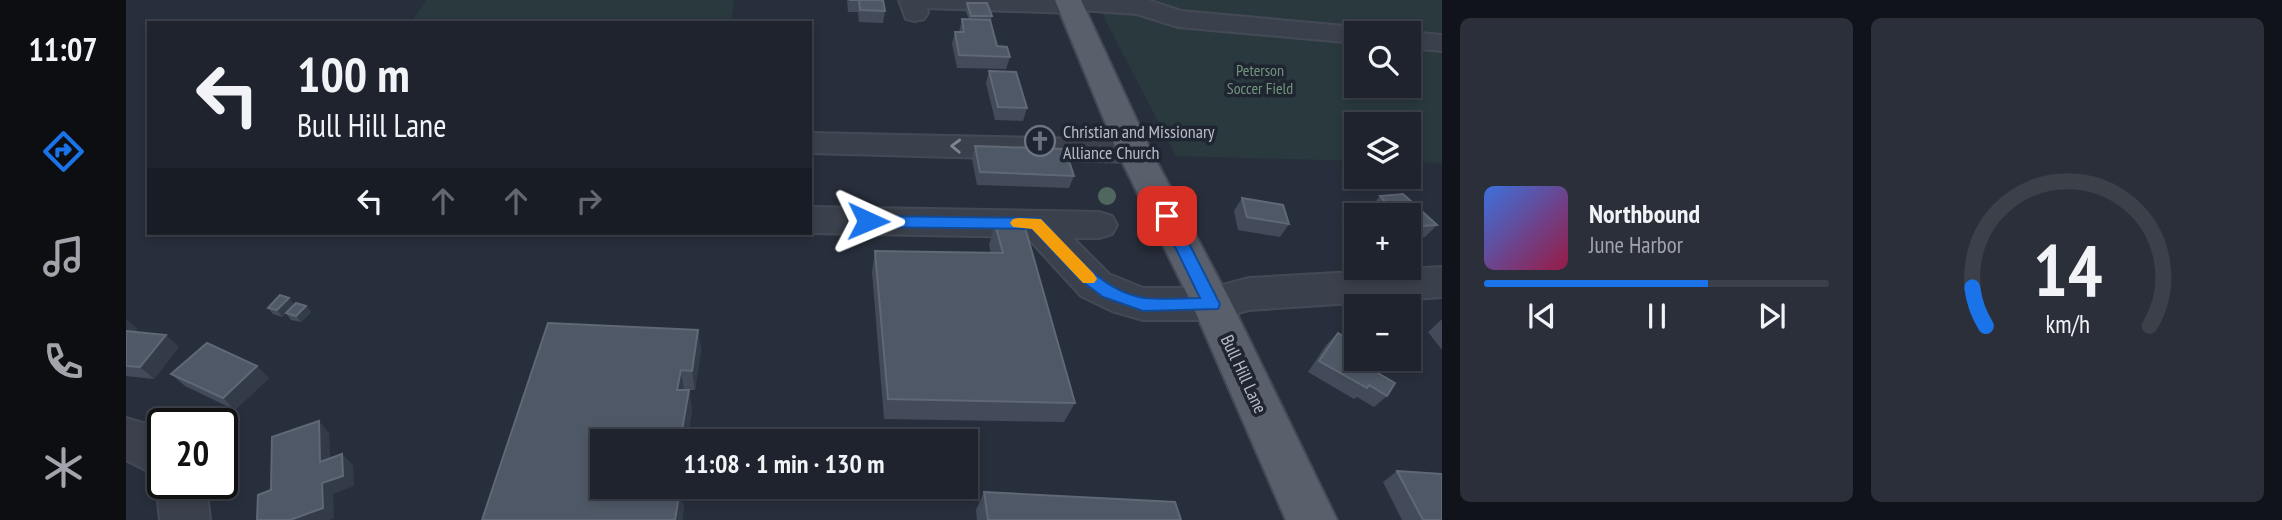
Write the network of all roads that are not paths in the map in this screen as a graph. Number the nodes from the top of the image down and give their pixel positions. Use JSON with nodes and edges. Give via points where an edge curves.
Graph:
{"nodes":[{"id":1,"x":1071,"y":8,"type":"edge"},
{"id":2,"x":915,"y":13,"type":"dead end"},
{"id":3,"x":1344,"y":34,"type":"edge"},
{"id":4,"x":1421,"y":41,"type":"edge"},
{"id":5,"x":1442,"y":43,"type":"edge"},
{"id":6,"x":812,"y":143,"type":"edge"},
{"id":7,"x":1134,"y":151,"type":"junction"},
{"id":8,"x":812,"y":220,"type":"edge"},
{"id":9,"x":1036,"y":223,"type":"junction"},
{"id":10,"x":1099,"y":225,"type":"dead end"},
{"id":11,"x":1442,"y":282,"type":"edge"},
{"id":12,"x":1212,"y":304,"type":"junction"},
{"id":13,"x":126,"y":439,"type":"edge"},
{"id":14,"x":147,"y":445,"type":"edge"},
{"id":15,"x":183,"y":499,"type":"edge"},
{"id":16,"x":185,"y":520,"type":"edge"},
{"id":17,"x":1312,"y":520,"type":"edge"}],
"edges":[{"from":1,"to":2,"type":"street","via":[[912,0]]},
{"from":1,"to":3,"type":"street","via":[[1145,24],[1178,19]]},
{"from":1,"to":7,"type":"main road","name":"Bull Hill Lane"},
{"from":4,"to":5,"type":"street"},
{"from":7,"to":6,"type":"street","one_way":true},
{"from":7,"to":12,"type":"main road","name":"Bull Hill Lane"},
{"from":8,"to":9,"type":"street"},
{"from":9,"to":10,"type":"street"},
{"from":9,"to":12,"type":"street","via":[[1084,275],[1117,296],[1162,306]]},
{"from":11,"to":12,"type":"street","via":[[1249,295]]},
{"from":12,"to":17,"type":"main road","name":"Bull Hill Lane"},
{"from":13,"to":14,"type":"street"},
{"from":15,"to":16,"type":"street"}]}
